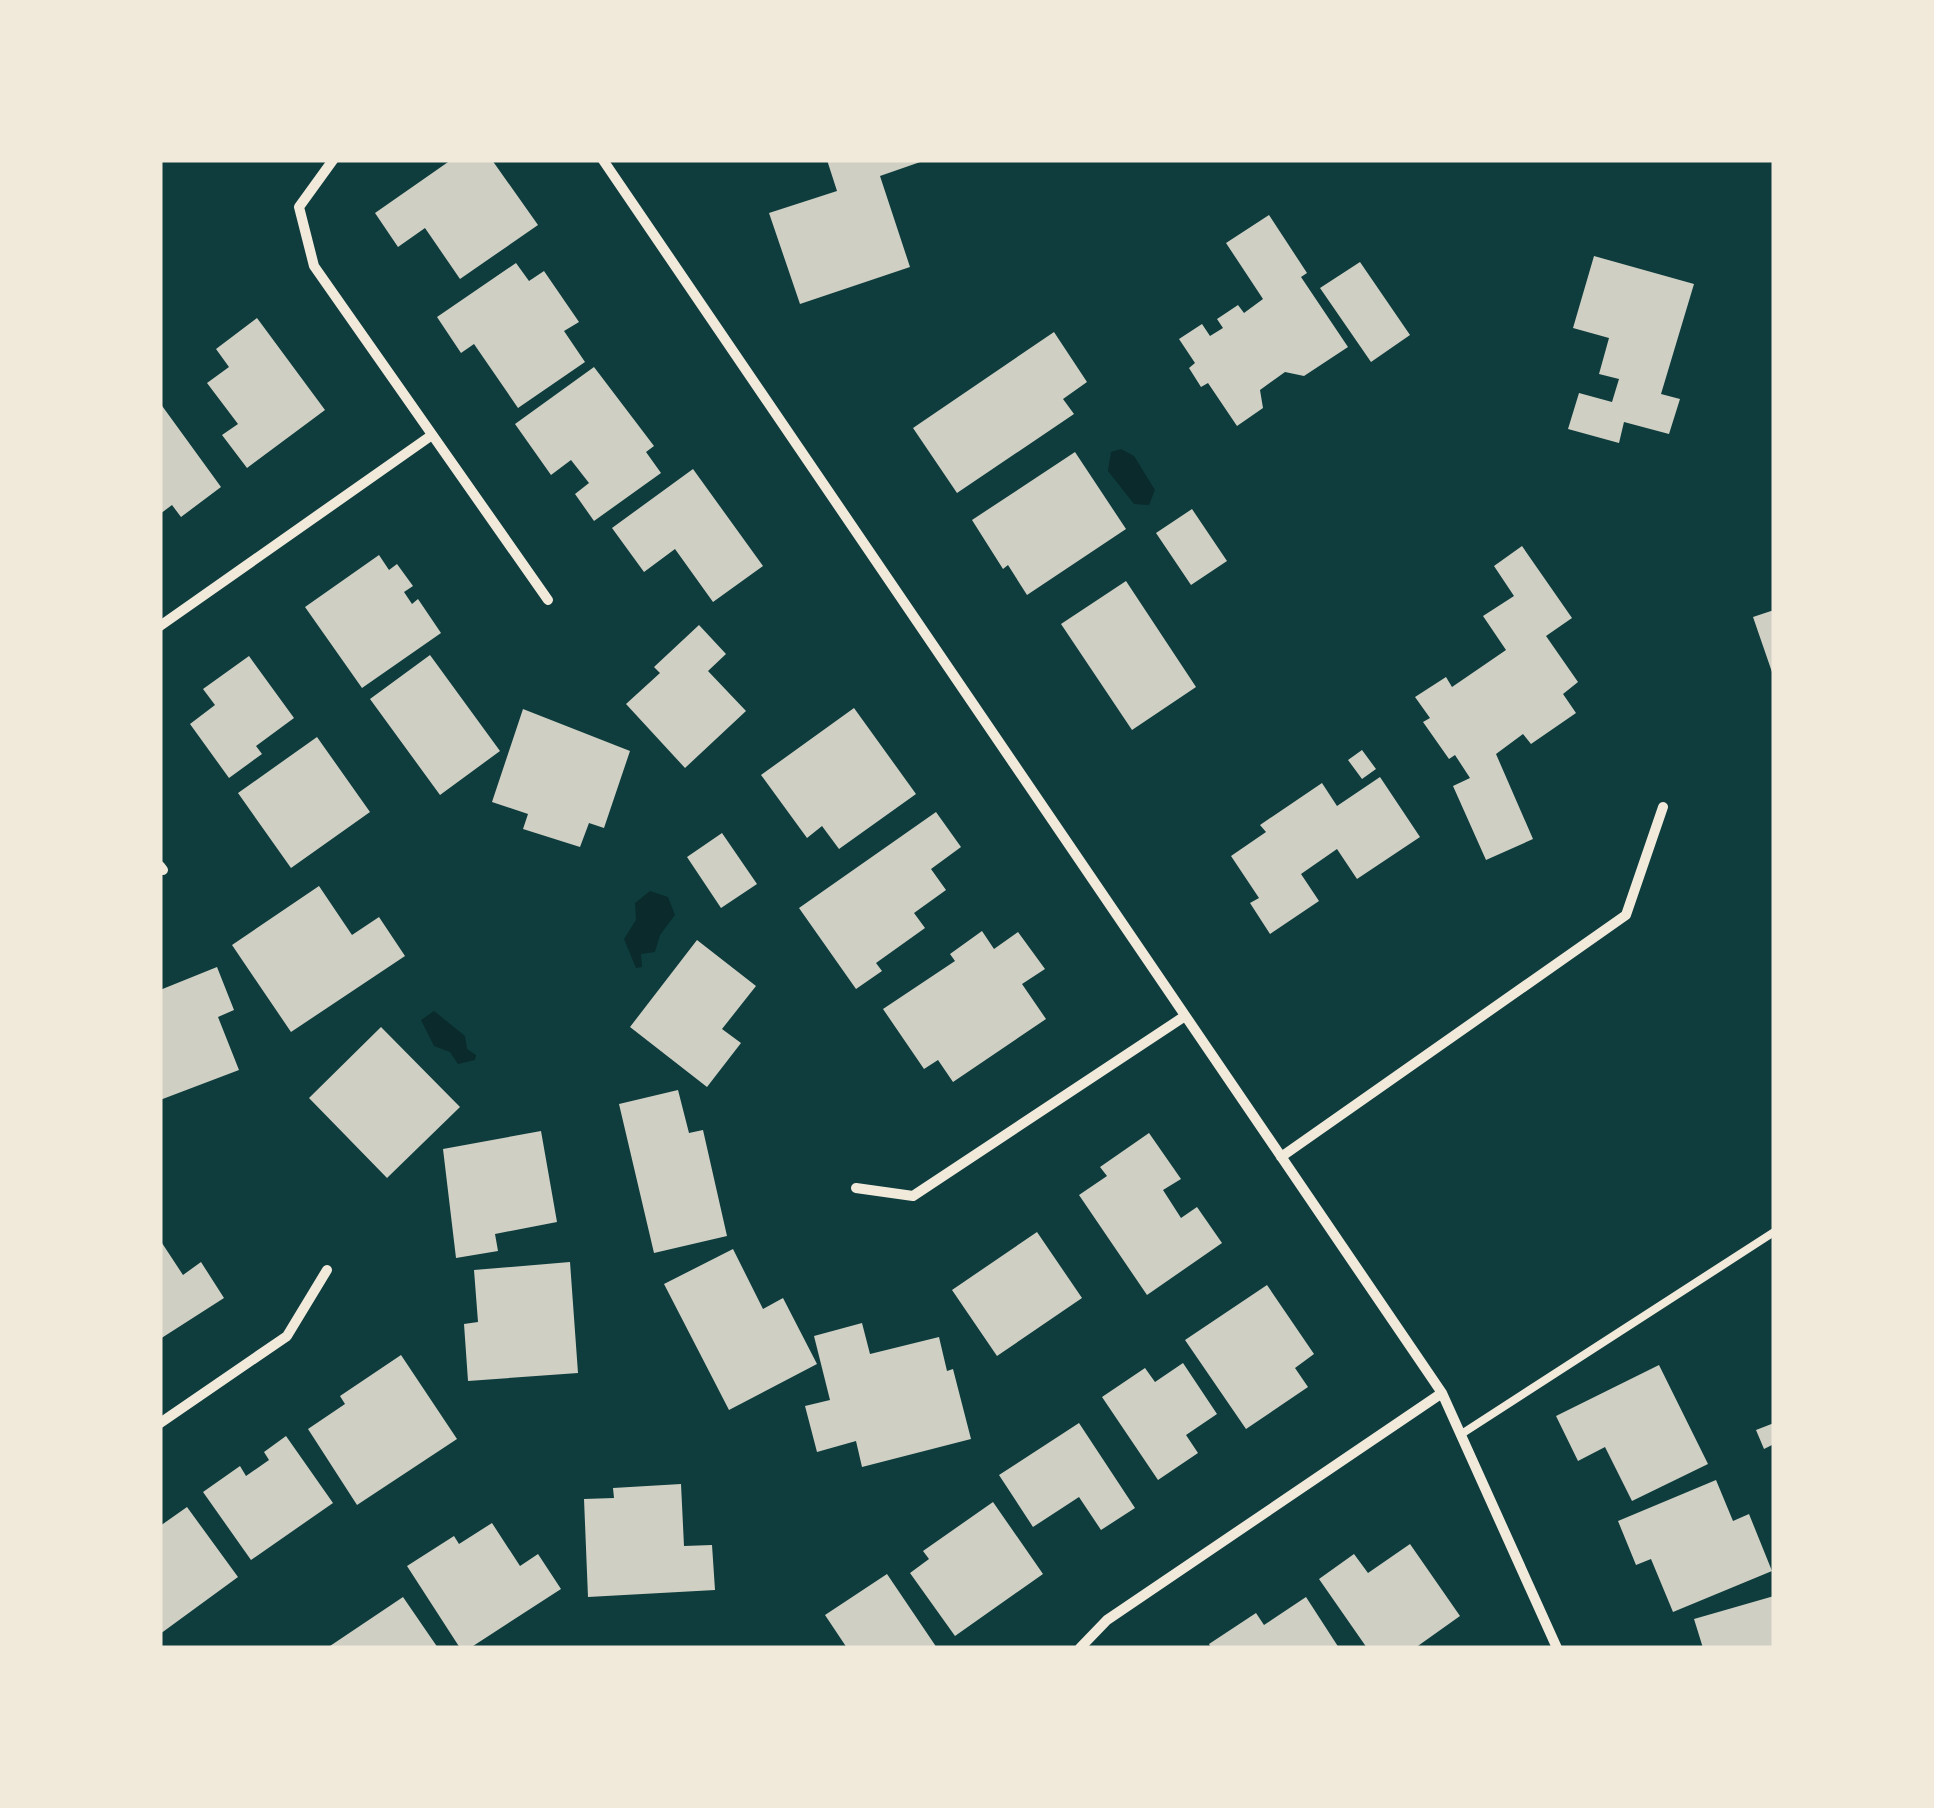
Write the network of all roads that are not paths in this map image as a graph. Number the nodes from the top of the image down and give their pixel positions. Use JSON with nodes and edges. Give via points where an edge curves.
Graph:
{"nodes":[{"id":1,"x":333,"y":160,"type":"edge"},
{"id":2,"x":602,"y":160,"type":"edge"},
{"id":3,"x":432,"y":436,"type":"junction"},
{"id":4,"x":548,"y":600,"type":"dead end"},
{"id":5,"x":160,"y":626,"type":"edge"},
{"id":6,"x":1663,"y":806,"type":"dead end"},
{"id":7,"x":1185,"y":1016,"type":"junction"},
{"id":8,"x":1280,"y":1157,"type":"junction"},
{"id":9,"x":856,"y":1188,"type":"dead end"},
{"id":10,"x":1774,"y":1232,"type":"edge"},
{"id":11,"x":327,"y":1270,"type":"dead end"},
{"id":12,"x":1442,"y":1393,"type":"junction"},
{"id":13,"x":160,"y":1423,"type":"edge"},
{"id":14,"x":1463,"y":1433,"type":"junction"},
{"id":15,"x":1080,"y":1648,"type":"edge"},
{"id":16,"x":1558,"y":1648,"type":"edge"}],
"edges":[{"from":1,"to":3,"type":"street","via":[[299,207],[314,266]]},
{"from":2,"to":7,"type":"street"},
{"from":3,"to":4,"type":"street"},
{"from":3,"to":5,"type":"street"},
{"from":6,"to":8,"type":"street","via":[[1626,915]]},
{"from":7,"to":8,"type":"street"},
{"from":7,"to":9,"type":"street","via":[[912,1196]]},
{"from":8,"to":12,"type":"street"},
{"from":10,"to":14,"type":"lane"},
{"from":11,"to":13,"type":"street","via":[[287,1336]]},
{"from":12,"to":14,"type":"street"},
{"from":12,"to":15,"type":"street","via":[[1107,1620]]},
{"from":14,"to":16,"type":"street"}]}
